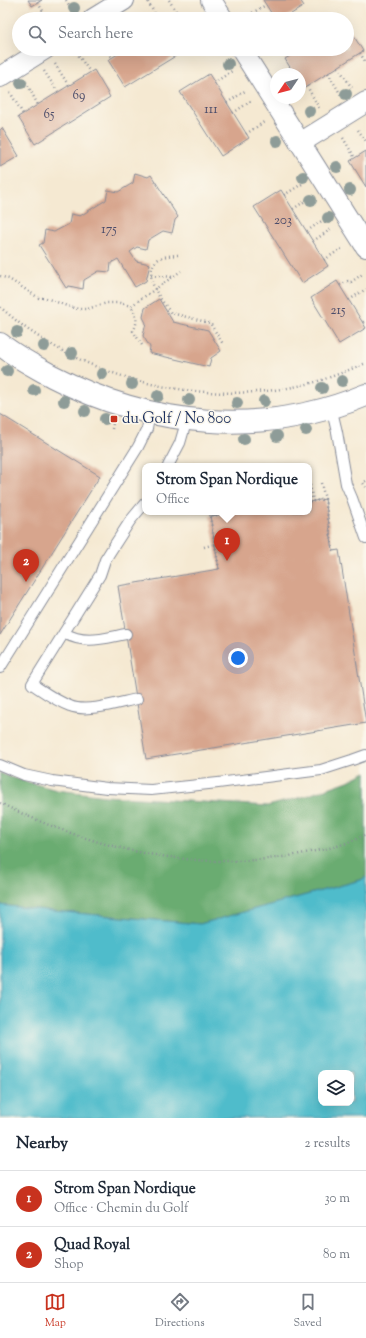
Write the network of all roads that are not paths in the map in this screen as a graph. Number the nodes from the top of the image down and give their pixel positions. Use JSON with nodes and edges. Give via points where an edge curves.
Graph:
{"nodes":[{"id":1,"x":124,"y":0,"type":"edge"},
{"id":2,"x":211,"y":0,"type":"edge"},
{"id":3,"x":104,"y":12,"type":"edge"},
{"id":4,"x":219,"y":12,"type":"edge"},
{"id":5,"x":246,"y":56,"type":"edge"},
{"id":6,"x":47,"y":59,"type":"edge"},
{"id":7,"x":4,"y":83,"type":"edge"},
{"id":8,"x":360,"y":96,"type":"edge"},
{"id":9,"x":300,"y":143,"type":"junction"},
{"id":10,"x":357,"y":246,"type":"edge"},
{"id":11,"x":0,"y":344,"type":"edge"},
{"id":12,"x":366,"y":395,"type":"edge"},
{"id":13,"x":331,"y":407,"type":"junction"},
{"id":14,"x":150,"y":413,"type":"junction"},
{"id":15,"x":187,"y":419,"type":"junction"},
{"id":16,"x":170,"y":463,"type":"edge"},
{"id":17,"x":142,"y":506,"type":"edge"},
{"id":18,"x":366,"y":538,"type":"edge"},
{"id":19,"x":64,"y":633,"type":"junction"},
{"id":20,"x":126,"y":634,"type":"dead end"},
{"id":21,"x":0,"y":668,"type":"edge"},
{"id":22,"x":136,"y":700,"type":"dead end"},
{"id":23,"x":366,"y":755,"type":"edge"},
{"id":24,"x":0,"y":765,"type":"edge"}],
"edges":[{"from":1,"to":3,"type":"street"},
{"from":2,"to":4,"type":"street"},
{"from":5,"to":9,"type":"street"},
{"from":6,"to":7,"type":"street"},
{"from":8,"to":9,"type":"street"},
{"from":9,"to":10,"type":"street"},
{"from":11,"to":14,"type":"street","via":[[20,359],[70,385],[116,404]]},
{"from":12,"to":13,"type":"street"},
{"from":13,"to":15,"type":"street","via":[[270,419]]},
{"from":13,"to":18,"type":"lane","via":[[346,484]]},
{"from":14,"to":15,"type":"street"},
{"from":14,"to":21,"type":"lane","via":[[147,429],[138,447]]},
{"from":15,"to":16,"type":"lane","via":[[180,443]]},
{"from":17,"to":19,"type":"lane","via":[[107,556],[100,574]]},
{"from":19,"to":20,"type":"lane","via":[[73,638],[88,640]]},
{"from":19,"to":22,"type":"lane","via":[[32,684],[80,709]]},
{"from":23,"to":24,"type":"lane","via":[[321,770],[151,790],[52,781],[24,775]]}]}
